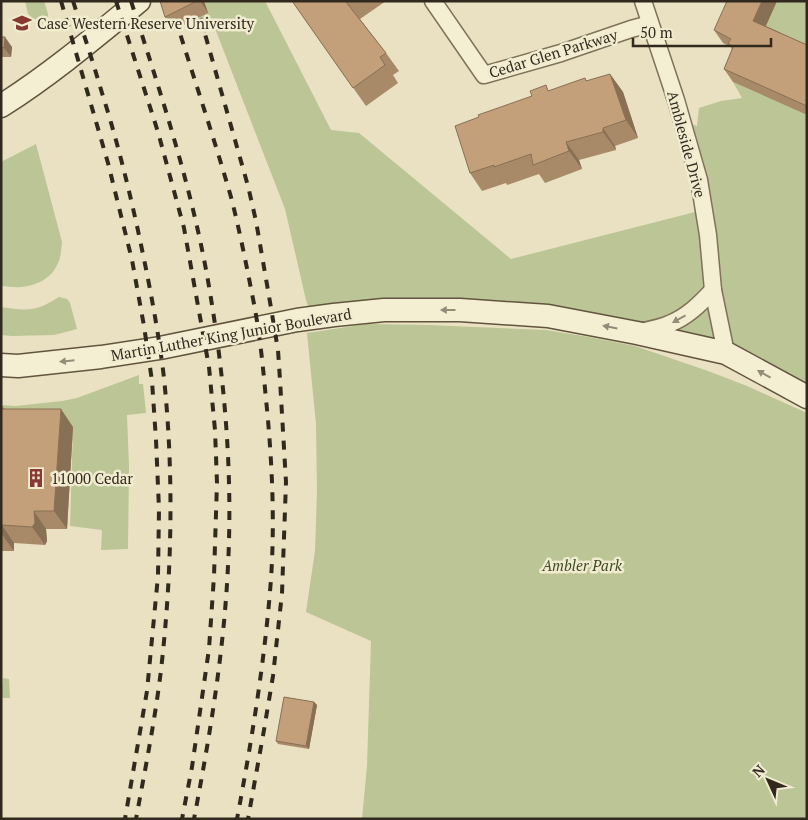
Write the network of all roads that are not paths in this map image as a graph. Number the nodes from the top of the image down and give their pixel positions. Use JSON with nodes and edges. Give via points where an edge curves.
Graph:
{"nodes":[{"id":1,"x":139,"y":1,"type":"edge"},
{"id":2,"x":432,"y":1,"type":"edge"},
{"id":3,"x":643,"y":1,"type":"edge"},
{"id":4,"x":650,"y":24,"type":"junction"},
{"id":5,"x":1,"y":106,"type":"edge"},
{"id":6,"x":713,"y":290,"type":"junction"},
{"id":7,"x":637,"y":332,"type":"junction"},
{"id":8,"x":726,"y":353,"type":"junction"},
{"id":9,"x":1,"y":365,"type":"edge"},
{"id":10,"x":807,"y":397,"type":"edge"}],
"edges":[{"from":1,"to":5,"type":"main road","via":[[53,71]]},
{"from":2,"to":4,"type":"street","name":"Cedar Glen Parkway","via":[[484,75]]},
{"from":3,"to":4,"type":"street","name":"Ambleside Drive"},
{"from":4,"to":6,"type":"street","name":"Ambleside Drive","via":[[698,180]]},
{"from":6,"to":7,"type":"street","one_way":true,"via":[[684,317],[668,325]]},
{"from":6,"to":8,"type":"street","name":"Ambleside Drive"},
{"from":7,"to":8,"type":"main road","name":"Martin Luther King Junior Boulevard"},
{"from":7,"to":9,"type":"main road","name":"Martin Luther King Junior Boulevard","one_way":true,"via":[[548,316],[460,310],[384,310],[297,320],[101,357]]},
{"from":10,"to":8,"type":"main road","name":"Martin Luther King Junior Boulevard","one_way":true}]}
